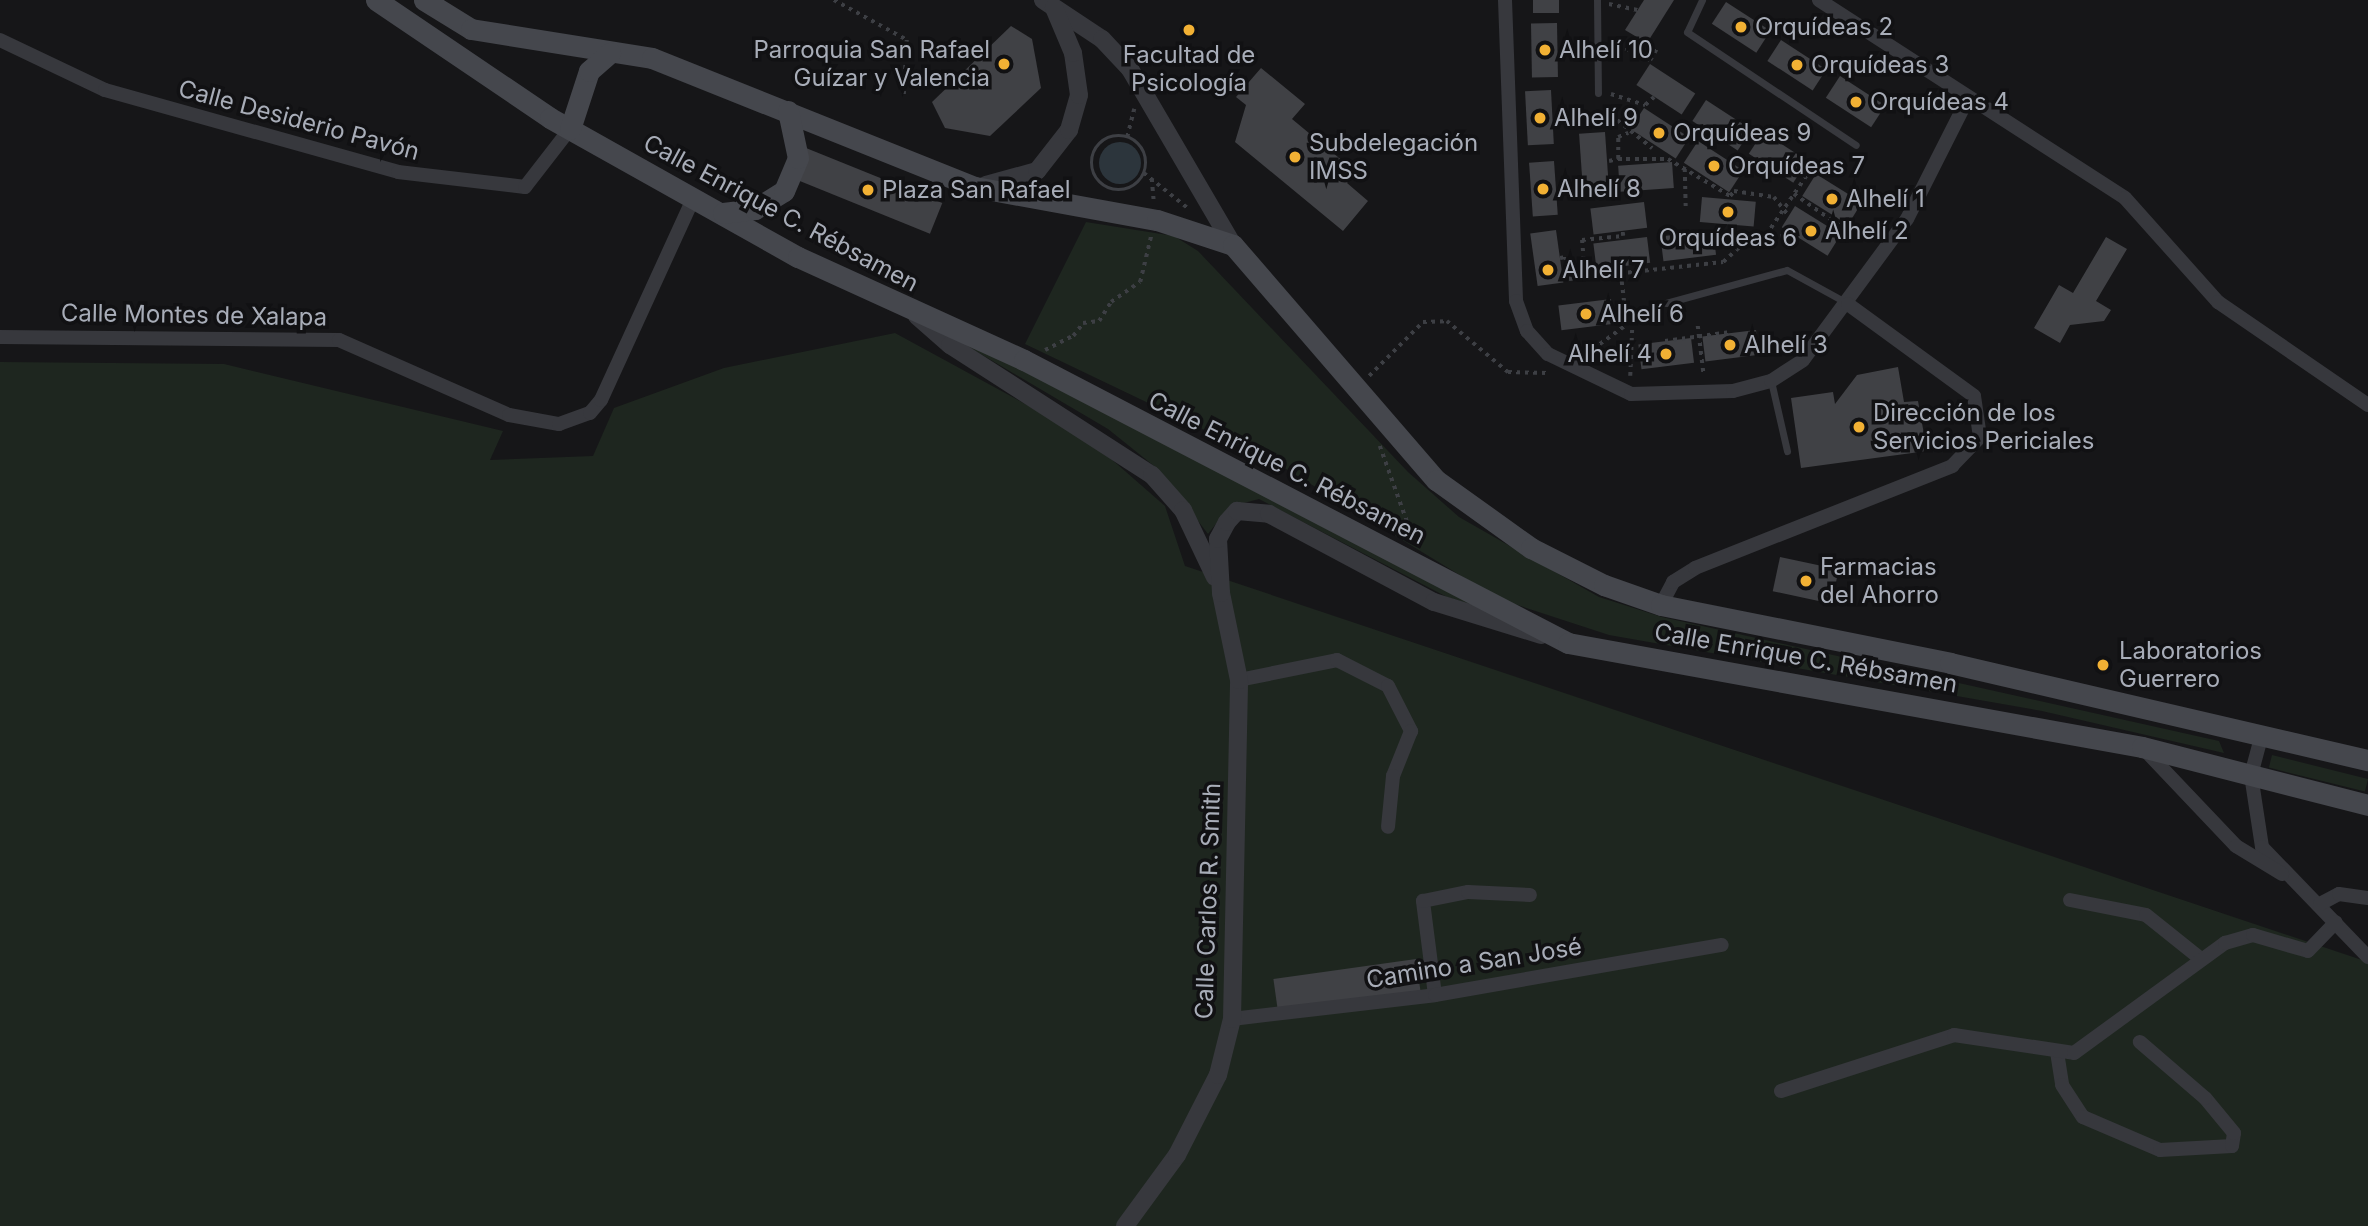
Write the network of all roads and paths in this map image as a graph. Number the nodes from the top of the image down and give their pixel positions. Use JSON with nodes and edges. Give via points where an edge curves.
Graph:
{"nodes":[{"id":1,"x":376,"y":0,"type":"edge"},
{"id":2,"x":424,"y":0,"type":"edge"},
{"id":3,"x":834,"y":0,"type":"edge"},
{"id":4,"x":1505,"y":0,"type":"edge"},
{"id":5,"x":1702,"y":0,"type":"edge"},
{"id":6,"x":1819,"y":0,"type":"edge"},
{"id":7,"x":1597,"y":2,"type":"edge"},
{"id":8,"x":1049,"y":4,"type":"edge"},
{"id":9,"x":1637,"y":10,"type":"dead end"},
{"id":10,"x":0,"y":40,"type":"edge"},
{"id":11,"x":1597,"y":41,"type":"junction"},
{"id":12,"x":1657,"y":50,"type":"dead end"},
{"id":13,"x":610,"y":53,"type":"junction"},
{"id":14,"x":1598,"y":93,"type":"joint"},
{"id":15,"x":904,"y":94,"type":"dead end"},
{"id":16,"x":1654,"y":97,"type":"dead end"},
{"id":17,"x":1967,"y":100,"type":"junction"},
{"id":18,"x":788,"y":111,"type":"junction"},
{"id":19,"x":1611,"y":115,"type":"dead end"},
{"id":20,"x":570,"y":129,"type":"junction"},
{"id":21,"x":1628,"y":134,"type":"junction"},
{"id":22,"x":1117,"y":136,"type":"joint"},
{"id":23,"x":1856,"y":145,"type":"dead end"},
{"id":24,"x":1652,"y":148,"type":"dead end"},
{"id":25,"x":1618,"y":159,"type":"junction"},
{"id":26,"x":1817,"y":160,"type":"dead end"},
{"id":27,"x":1609,"y":161,"type":"dead end"},
{"id":28,"x":1685,"y":169,"type":"junction"},
{"id":29,"x":975,"y":187,"type":"junction"},
{"id":30,"x":1794,"y":194,"type":"junction"},
{"id":31,"x":694,"y":197,"type":"junction"},
{"id":32,"x":1686,"y":210,"type":"dead end"},
{"id":33,"x":1782,"y":211,"type":"junction"},
{"id":34,"x":723,"y":213,"type":"junction"},
{"id":35,"x":1789,"y":216,"type":"dead end"},
{"id":36,"x":1157,"y":220,"type":"junction"},
{"id":37,"x":1843,"y":228,"type":"dead end"},
{"id":38,"x":1622,"y":230,"type":"dead end"},
{"id":39,"x":1766,"y":235,"type":"junction"},
{"id":40,"x":1781,"y":236,"type":"dead end"},
{"id":41,"x":1233,"y":245,"type":"junction"},
{"id":42,"x":1560,"y":258,"type":"dead end"},
{"id":43,"x":1621,"y":273,"type":"junction"},
{"id":44,"x":1585,"y":278,"type":"junction"},
{"id":45,"x":1666,"y":303,"type":"dead end"},
{"id":46,"x":1848,"y":304,"type":"junction"},
{"id":47,"x":916,"y":316,"type":"junction"},
{"id":48,"x":1630,"y":325,"type":"junction"},
{"id":49,"x":1698,"y":326,"type":"dead end"},
{"id":50,"x":1730,"y":332,"type":"dead end"},
{"id":51,"x":1698,"y":334,"type":"junction"},
{"id":52,"x":0,"y":337,"type":"edge"},
{"id":53,"x":1665,"y":341,"type":"dead end"},
{"id":54,"x":1701,"y":359,"type":"dead end"},
{"id":55,"x":1024,"y":360,"type":"junction"},
{"id":56,"x":1569,"y":366,"type":"junction"},
{"id":57,"x":1771,"y":381,"type":"junction"},
{"id":58,"x":1357,"y":387,"type":"junction"},
{"id":59,"x":1631,"y":394,"type":"junction"},
{"id":60,"x":2368,"y":405,"type":"edge"},
{"id":61,"x":1379,"y":443,"type":"dead end"},
{"id":62,"x":1787,"y":451,"type":"dead end"},
{"id":63,"x":1416,"y":546,"type":"dead end"},
{"id":64,"x":1221,"y":593,"type":"junction"},
{"id":65,"x":1661,"y":605,"type":"junction"},
{"id":66,"x":1568,"y":643,"type":"junction"},
{"id":67,"x":1239,"y":680,"type":"junction"},
{"id":68,"x":2262,"y":734,"type":"junction"},
{"id":69,"x":2142,"y":747,"type":"junction"},
{"id":70,"x":2368,"y":760,"type":"edge"},
{"id":71,"x":2251,"y":775,"type":"junction"},
{"id":72,"x":2368,"y":805,"type":"edge"},
{"id":73,"x":1388,"y":827,"type":"dead end"},
{"id":74,"x":2287,"y":877,"type":"junction"},
{"id":75,"x":1530,"y":895,"type":"dead end"},
{"id":76,"x":2368,"y":898,"type":"edge"},
{"id":77,"x":2070,"y":900,"type":"dead end"},
{"id":78,"x":2320,"y":904,"type":"junction"},
{"id":79,"x":2336,"y":922,"type":"junction"},
{"id":80,"x":1722,"y":945,"type":"dead end"},
{"id":81,"x":2368,"y":957,"type":"edge"},
{"id":82,"x":2202,"y":959,"type":"junction"},
{"id":83,"x":1435,"y":995,"type":"junction"},
{"id":84,"x":1232,"y":1019,"type":"junction"},
{"id":85,"x":2140,"y":1042,"type":"dead end"},
{"id":86,"x":2057,"y":1052,"type":"junction"},
{"id":87,"x":1781,"y":1091,"type":"dead end"},
{"id":88,"x":1125,"y":1226,"type":"edge"}],
"edges":[{"from":1,"to":20,"type":"main road","name":"Calle Enrique C. Rébsamen"},
{"from":2,"to":13,"type":"main road","via":[[471,29]]},
{"from":3,"to":15,"type":"path","via":[[907,40]]},
{"from":4,"to":56,"type":"street","via":[[1516,301],[1528,331]]},
{"from":5,"to":23,"type":"lane","via":[[1687,32]]},
{"from":6,"to":17,"type":"street"},
{"from":7,"to":9,"type":"path"},
{"from":7,"to":11,"type":"lane"},
{"from":8,"to":29,"type":"street","via":[[1073,53],[1079,95],[1069,130],[1037,171],[1021,181]]},
{"from":8,"to":41,"type":"street","via":[[1102,39],[1130,69]]},
{"from":10,"to":20,"type":"street","name":"Calle Desiderio Pavón","via":[[116,94],[398,172],[525,187]]},
{"from":11,"to":12,"type":"path","via":[[1618,41],[1650,60]]},
{"from":11,"to":14,"type":"lane"},
{"from":13,"to":18,"type":"main road","via":[[652,58]]},
{"from":13,"to":20,"type":"main road","via":[[589,71]]},
{"from":14,"to":16,"type":"path","via":[[1645,105]]},
{"from":17,"to":46,"type":"street","via":[[1907,219]]},
{"from":17,"to":60,"type":"street","via":[[2125,198],[2218,302]]},
{"from":18,"to":29,"type":"main road","via":[[938,177]]},
{"from":18,"to":34,"type":"main road","via":[[798,158],[784,191],[755,208]]},
{"from":19,"to":21,"type":"path"},
{"from":20,"to":31,"type":"main road","name":"Calle Enrique C. Rébsamen"},
{"from":21,"to":24,"type":"path"},
{"from":21,"to":25,"type":"path","via":[[1618,137]]},
{"from":22,"to":22,"type":"path","via":[[1095,151],[1093,170],[1104,185],[1123,189],[1139,181],[1146,156],[1135,141]]},
{"from":25,"to":27,"type":"path"},
{"from":25,"to":28,"type":"path","via":[[1668,159]]},
{"from":26,"to":30,"type":"path"},
{"from":28,"to":32,"type":"path"},
{"from":28,"to":33,"type":"path","via":[[1730,196],[1734,191],[1774,197]]},
{"from":29,"to":36,"type":"main road"},
{"from":30,"to":33,"type":"path"},
{"from":30,"to":37,"type":"path"},
{"from":31,"to":34,"type":"main road","name":"Calle Enrique C. Rébsamen"},
{"from":31,"to":52,"type":"street","name":"Calle Montes de Xalapa","via":[[601,400],[590,413],[559,424],[509,415],[339,340]]},
{"from":33,"to":35,"type":"path"},
{"from":33,"to":39,"type":"path"},
{"from":34,"to":47,"type":"main road","name":"Calle Enrique C. Rébsamen"},
{"from":36,"to":41,"type":"main road"},
{"from":36,"to":55,"type":"path","via":[[1140,282],[1111,302],[1100,321],[1083,323],[1073,337]]},
{"from":38,"to":44,"type":"path","via":[[1623,236],[1582,240]]},
{"from":39,"to":40,"type":"path"},
{"from":39,"to":43,"type":"path","via":[[1755,233],[1723,262]]},
{"from":41,"to":58,"type":"main road","name":"Calle Enrique C. Rébsamen"},
{"from":42,"to":44,"type":"path","via":[[1566,257],[1569,279]]},
{"from":43,"to":44,"type":"path"},
{"from":43,"to":48,"type":"path"},
{"from":45,"to":46,"type":"lane","via":[[1787,270]]},
{"from":46,"to":57,"type":"street","via":[[1803,360]]},
{"from":46,"to":65,"type":"street","via":[[1974,396],[1980,438],[1952,466],[1695,568],[1673,582]]},
{"from":47,"to":55,"type":"main road","name":"Calle Enrique C. Rébsamen"},
{"from":47,"to":64,"type":"street","name":"Calle Carlos R. Smith","via":[[950,345],[1152,475],[1184,510]]},
{"from":48,"to":56,"type":"path"},
{"from":48,"to":59,"type":"path"},
{"from":49,"to":51,"type":"path"},
{"from":50,"to":51,"type":"path"},
{"from":51,"to":53,"type":"path"},
{"from":51,"to":54,"type":"path"},
{"from":55,"to":66,"type":"main road","name":"Calle Enrique C. Rébsamen"},
{"from":56,"to":58,"type":"path","via":[[1508,372],[1447,321],[1423,322]]},
{"from":56,"to":59,"type":"street"},
{"from":57,"to":59,"type":"street","via":[[1679,397]]},
{"from":57,"to":62,"type":"lane"},
{"from":58,"to":65,"type":"main road","name":"Calle Enrique C. Rébsamen","via":[[1447,487],[1531,548],[1604,585]]},
{"from":61,"to":63,"type":"path"},
{"from":64,"to":66,"type":"street","name":"Calle Carlos R. Smith","via":[[1218,539],[1237,511],[1253,509],[1434,602]]},
{"from":64,"to":67,"type":"street","name":"Calle Carlos R. Smith"},
{"from":65,"to":68,"type":"main road","name":"Calle Enrique C. Rébsamen"},
{"from":66,"to":69,"type":"main road","name":"Calle Enrique C. Rébsamen"},
{"from":67,"to":73,"type":"street","via":[[1336,660],[1388,686],[1411,731],[1393,776]]},
{"from":67,"to":84,"type":"street","name":"Calle Carlos R. Smith"},
{"from":68,"to":70,"type":"main road","name":"Calle Enrique C. Rébsamen"},
{"from":68,"to":71,"type":"street"},
{"from":69,"to":71,"type":"main road","name":"Calle Enrique C. Rébsamen"},
{"from":69,"to":74,"type":"street","via":[[2235,846]]},
{"from":71,"to":72,"type":"main road","name":"Calle Enrique C. Rébsamen"},
{"from":71,"to":74,"type":"street","via":[[2262,848]]},
{"from":74,"to":78,"type":"street"},
{"from":75,"to":83,"type":"street","via":[[1468,892],[1423,901]]},
{"from":76,"to":78,"type":"street","via":[[2339,894]]},
{"from":77,"to":82,"type":"street","via":[[2146,915]]},
{"from":78,"to":79,"type":"street"},
{"from":79,"to":81,"type":"street"},
{"from":79,"to":82,"type":"street","via":[[2308,951],[2253,935],[2225,943]]},
{"from":80,"to":83,"type":"street","name":"Camino a San José"},
{"from":82,"to":86,"type":"street","via":[[2074,1053]]},
{"from":83,"to":84,"type":"street","name":"Camino a San José"},
{"from":84,"to":88,"type":"street","name":"Calle Carlos R. Smith","via":[[1218,1075],[1177,1155]]},
{"from":85,"to":86,"type":"street","via":[[2205,1098],[2235,1142],[2223,1150],[2160,1150],[2083,1117],[2062,1085]]},
{"from":86,"to":87,"type":"street","via":[[1954,1035]]}]}
